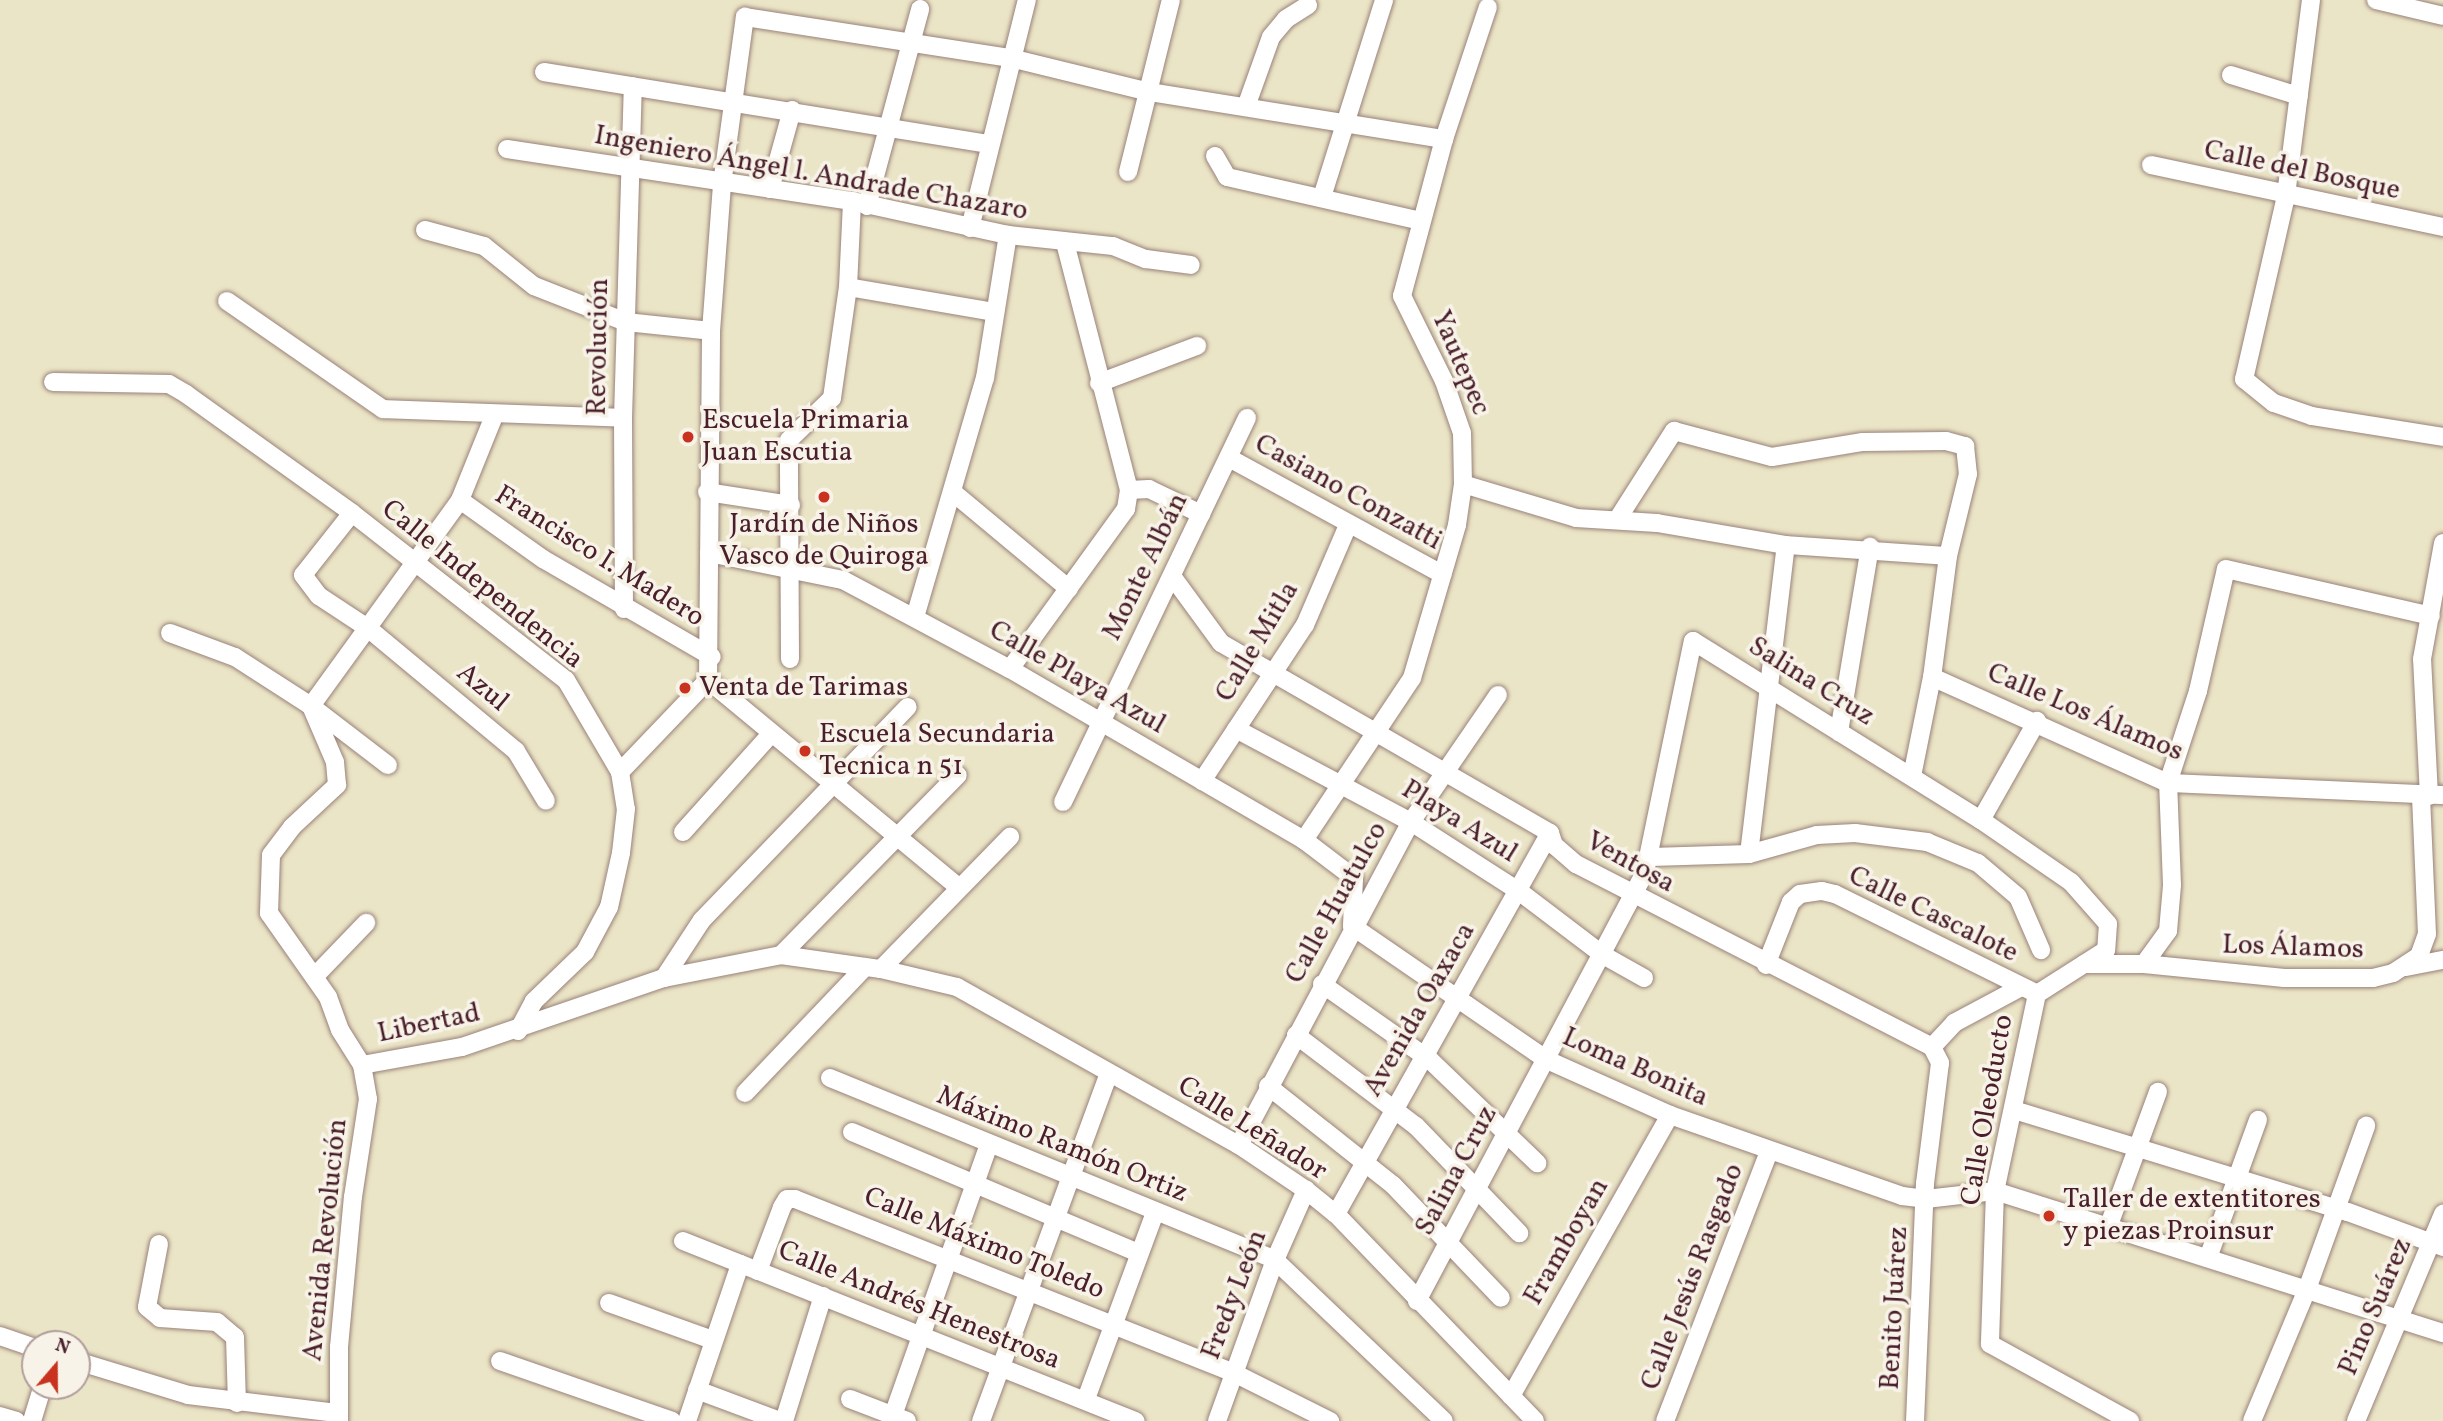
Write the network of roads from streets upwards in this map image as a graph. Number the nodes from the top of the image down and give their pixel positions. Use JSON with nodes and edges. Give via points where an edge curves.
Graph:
{"nodes":[{"id":1,"x":1171,"y":0,"type":"edge"},
{"id":2,"x":1384,"y":0,"type":"edge"},
{"id":3,"x":2311,"y":0,"type":"edge"},
{"id":4,"x":2376,"y":0,"type":"edge"},
{"id":5,"x":2412,"y":4,"type":"edge"},
{"id":6,"x":1308,"y":5,"type":"dead end"},
{"id":7,"x":1025,"y":6,"type":"edge"},
{"id":8,"x":1488,"y":7,"type":"dead end"},
{"id":9,"x":920,"y":9,"type":"dead end"},
{"id":10,"x":2443,"y":16,"type":"edge"},
{"id":11,"x":910,"y":45,"type":"junction"},
{"id":12,"x":1010,"y":58,"type":"junction"},
{"id":13,"x":544,"y":72,"type":"dead end"},
{"id":14,"x":2231,"y":75,"type":"dead end"},
{"id":15,"x":633,"y":86,"type":"junction"},
{"id":16,"x":1150,"y":92,"type":"junction"},
{"id":17,"x":2299,"y":96,"type":"junction"},
{"id":18,"x":734,"y":101,"type":"junction"},
{"id":19,"x":1247,"y":104,"type":"junction"},
{"id":20,"x":792,"y":110,"type":"junction"},
{"id":21,"x":1345,"y":122,"type":"junction"},
{"id":22,"x":888,"y":127,"type":"junction"},
{"id":23,"x":1444,"y":139,"type":"junction"},
{"id":24,"x":989,"y":144,"type":"junction"},
{"id":25,"x":507,"y":149,"type":"dead end"},
{"id":26,"x":1215,"y":156,"type":"dead end"},
{"id":27,"x":2151,"y":165,"type":"dead end"},
{"id":28,"x":630,"y":170,"type":"junction"},
{"id":29,"x":1128,"y":172,"type":"dead end"},
{"id":30,"x":722,"y":184,"type":"junction"},
{"id":31,"x":770,"y":190,"type":"junction"},
{"id":32,"x":2286,"y":196,"type":"junction"},
{"id":33,"x":1322,"y":197,"type":"junction"},
{"id":34,"x":859,"y":203,"type":"junction"},
{"id":35,"x":1421,"y":221,"type":"junction"},
{"id":36,"x":2443,"y":227,"type":"edge"},
{"id":37,"x":971,"y":228,"type":"junction"},
{"id":38,"x":425,"y":230,"type":"dead end"},
{"id":39,"x":1008,"y":235,"type":"junction"},
{"id":40,"x":1065,"y":243,"type":"junction"},
{"id":41,"x":1191,"y":265,"type":"dead end"},
{"id":42,"x":848,"y":287,"type":"junction"},
{"id":43,"x":227,"y":300,"type":"dead end"},
{"id":44,"x":995,"y":312,"type":"junction"},
{"id":45,"x":626,"y":322,"type":"junction"},
{"id":46,"x":711,"y":331,"type":"junction"},
{"id":47,"x":1197,"y":346,"type":"dead end"},
{"id":48,"x":53,"y":382,"type":"dead end"},
{"id":49,"x":1099,"y":383,"type":"junction"},
{"id":50,"x":494,"y":416,"type":"junction"},
{"id":51,"x":623,"y":418,"type":"junction"},
{"id":52,"x":1247,"y":418,"type":"dead end"},
{"id":53,"x":2443,"y":437,"type":"edge"},
{"id":54,"x":1230,"y":458,"type":"junction"},
{"id":55,"x":1463,"y":484,"type":"junction"},
{"id":56,"x":1129,"y":489,"type":"junction"},
{"id":57,"x":707,"y":492,"type":"junction"},
{"id":58,"x":955,"y":494,"type":"junction"},
{"id":59,"x":460,"y":500,"type":"junction"},
{"id":60,"x":790,"y":505,"type":"junction"},
{"id":61,"x":352,"y":513,"type":"junction"},
{"id":62,"x":1201,"y":514,"type":"junction"},
{"id":63,"x":1616,"y":520,"type":"junction"},
{"id":64,"x":1348,"y":525,"type":"junction"},
{"id":65,"x":2443,"y":543,"type":"edge"},
{"id":66,"x":1786,"y":545,"type":"junction"},
{"id":67,"x":1870,"y":547,"type":"junction"},
{"id":68,"x":709,"y":553,"type":"junction"},
{"id":69,"x":1948,"y":556,"type":"junction"},
{"id":70,"x":416,"y":563,"type":"junction"},
{"id":71,"x":790,"y":569,"type":"junction"},
{"id":72,"x":1442,"y":574,"type":"junction"},
{"id":73,"x":1172,"y":576,"type":"junction"},
{"id":74,"x":1069,"y":589,"type":"junction"},
{"id":75,"x":624,"y":609,"type":"junction"},
{"id":76,"x":2431,"y":616,"type":"junction"},
{"id":77,"x":915,"y":617,"type":"junction"},
{"id":78,"x":369,"y":629,"type":"junction"},
{"id":79,"x":170,"y":633,"type":"dead end"},
{"id":80,"x":712,"y":657,"type":"junction"},
{"id":81,"x":790,"y":659,"type":"dead end"},
{"id":82,"x":1010,"y":669,"type":"junction"},
{"id":83,"x":1276,"y":674,"type":"junction"},
{"id":84,"x":1932,"y":677,"type":"junction"},
{"id":85,"x":708,"y":680,"type":"junction"},
{"id":86,"x":1769,"y":687,"type":"junction"},
{"id":87,"x":1497,"y":695,"type":"dead end"},
{"id":88,"x":311,"y":706,"type":"junction"},
{"id":89,"x":908,"y":707,"type":"dead end"},
{"id":90,"x":1100,"y":721,"type":"junction"},
{"id":91,"x":2037,"y":721,"type":"junction"},
{"id":92,"x":1236,"y":729,"type":"junction"},
{"id":93,"x":1839,"y":732,"type":"junction"},
{"id":94,"x":1375,"y":733,"type":"junction"},
{"id":95,"x":771,"y":734,"type":"junction"},
{"id":96,"x":388,"y":765,"type":"dead end"},
{"id":97,"x":1446,"y":771,"type":"junction"},
{"id":98,"x":620,"y":772,"type":"junction"},
{"id":99,"x":958,"y":775,"type":"dead end"},
{"id":100,"x":1912,"y":776,"type":"junction"},
{"id":101,"x":1202,"y":781,"type":"junction"},
{"id":102,"x":1343,"y":782,"type":"junction"},
{"id":103,"x":2168,"y":783,"type":"junction"},
{"id":104,"x":834,"y":786,"type":"junction"},
{"id":105,"x":2431,"y":796,"type":"edge"},
{"id":106,"x":546,"y":801,"type":"dead end"},
{"id":107,"x":1063,"y":802,"type":"dead end"},
{"id":108,"x":1981,"y":820,"type":"junction"},
{"id":109,"x":1412,"y":822,"type":"junction"},
{"id":110,"x":683,"y":832,"type":"dead end"},
{"id":111,"x":1550,"y":833,"type":"junction"},
{"id":112,"x":1010,"y":836,"type":"dead end"},
{"id":113,"x":898,"y":838,"type":"junction"},
{"id":114,"x":1304,"y":840,"type":"junction"},
{"id":115,"x":1749,"y":855,"type":"junction"},
{"id":116,"x":1651,"y":858,"type":"junction"},
{"id":117,"x":959,"y":888,"type":"junction"},
{"id":118,"x":1520,"y":892,"type":"junction"},
{"id":119,"x":1634,"y":896,"type":"junction"},
{"id":120,"x":366,"y":923,"type":"dead end"},
{"id":121,"x":2108,"y":924,"type":"joint"},
{"id":122,"x":1352,"y":926,"type":"junction"},
{"id":123,"x":2042,"y":950,"type":"dead end"},
{"id":124,"x":781,"y":955,"type":"junction"},
{"id":125,"x":1603,"y":955,"type":"junction"},
{"id":126,"x":2443,"y":960,"type":"edge"},
{"id":127,"x":2084,"y":964,"type":"junction"},
{"id":128,"x":2144,"y":964,"type":"junction"},
{"id":129,"x":1766,"y":965,"type":"junction"},
{"id":130,"x":2406,"y":967,"type":"junction"},
{"id":131,"x":873,"y":968,"type":"junction"},
{"id":132,"x":315,"y":976,"type":"junction"},
{"id":133,"x":664,"y":978,"type":"junction"},
{"id":134,"x":1644,"y":978,"type":"dead end"},
{"id":135,"x":1322,"y":984,"type":"junction"},
{"id":136,"x":2029,"y":990,"type":"junction"},
{"id":137,"x":1454,"y":997,"type":"junction"},
{"id":138,"x":518,"y":1031,"type":"junction"},
{"id":139,"x":1296,"y":1035,"type":"junction"},
{"id":140,"x":1933,"y":1047,"type":"junction"},
{"id":141,"x":1423,"y":1054,"type":"junction"},
{"id":142,"x":1547,"y":1060,"type":"junction"},
{"id":143,"x":362,"y":1065,"type":"junction"},
{"id":144,"x":1108,"y":1075,"type":"junction"},
{"id":145,"x":830,"y":1078,"type":"dead end"},
{"id":146,"x":1268,"y":1086,"type":"junction"},
{"id":147,"x":2158,"y":1092,"type":"dead end"},
{"id":148,"x":745,"y":1093,"type":"dead end"},
{"id":149,"x":1394,"y":1108,"type":"junction"},
{"id":150,"x":2014,"y":1111,"type":"junction"},
{"id":151,"x":1670,"y":1115,"type":"junction"},
{"id":152,"x":2258,"y":1120,"type":"dead end"},
{"id":153,"x":2366,"y":1126,"type":"dead end"},
{"id":154,"x":852,"y":1132,"type":"dead end"},
{"id":155,"x":1507,"y":1134,"type":"junction"},
{"id":156,"x":989,"y":1144,"type":"junction"},
{"id":157,"x":1239,"y":1145,"type":"junction"},
{"id":158,"x":2137,"y":1149,"type":"junction"},
{"id":159,"x":1769,"y":1151,"type":"junction"},
{"id":160,"x":1365,"y":1160,"type":"junction"},
{"id":161,"x":1537,"y":1163,"type":"dead end"},
{"id":162,"x":1069,"y":1176,"type":"junction"},
{"id":163,"x":2238,"y":1179,"type":"junction"},
{"id":164,"x":974,"y":1185,"type":"junction"},
{"id":165,"x":1306,"y":1190,"type":"junction"},
{"id":166,"x":1477,"y":1190,"type":"junction"},
{"id":167,"x":1995,"y":1191,"type":"junction"},
{"id":168,"x":1926,"y":1199,"type":"junction"},
{"id":169,"x":2336,"y":1209,"type":"junction"},
{"id":170,"x":1155,"y":1212,"type":"junction"},
{"id":171,"x":1336,"y":1214,"type":"junction"},
{"id":172,"x":2443,"y":1214,"type":"edge"},
{"id":173,"x":1054,"y":1218,"type":"junction"},
{"id":174,"x":2109,"y":1225,"type":"junction"},
{"id":175,"x":1520,"y":1233,"type":"dead end"},
{"id":176,"x":683,"y":1241,"type":"dead end"},
{"id":177,"x":1450,"y":1241,"type":"junction"},
{"id":178,"x":159,"y":1244,"type":"dead end"},
{"id":179,"x":2437,"y":1245,"type":"edge"},
{"id":180,"x":1139,"y":1253,"type":"junction"},
{"id":181,"x":949,"y":1257,"type":"junction"},
{"id":182,"x":2208,"y":1258,"type":"junction"},
{"id":183,"x":1275,"y":1260,"type":"junction"},
{"id":184,"x":740,"y":1264,"type":"junction"},
{"id":185,"x":758,"y":1271,"type":"junction"},
{"id":186,"x":1027,"y":1288,"type":"junction"},
{"id":187,"x":2306,"y":1292,"type":"junction"},
{"id":188,"x":823,"y":1296,"type":"junction"},
{"id":189,"x":1501,"y":1298,"type":"dead end"},
{"id":190,"x":1417,"y":1301,"type":"junction"},
{"id":191,"x":609,"y":1303,"type":"dead end"},
{"id":192,"x":2397,"y":1321,"type":"junction"},
{"id":193,"x":1113,"y":1324,"type":"junction"},
{"id":194,"x":2443,"y":1333,"type":"edge"},
{"id":195,"x":0,"y":1336,"type":"edge"},
{"id":196,"x":922,"y":1337,"type":"junction"},
{"id":197,"x":713,"y":1340,"type":"junction"},
{"id":198,"x":21,"y":1343,"type":"edge"},
{"id":199,"x":500,"y":1361,"type":"dead end"},
{"id":200,"x":91,"y":1365,"type":"edge"},
{"id":201,"x":1000,"y":1367,"type":"junction"},
{"id":202,"x":1232,"y":1373,"type":"junction"},
{"id":203,"x":697,"y":1390,"type":"junction"},
{"id":204,"x":1511,"y":1396,"type":"junction"},
{"id":205,"x":850,"y":1399,"type":"dead end"},
{"id":206,"x":1086,"y":1399,"type":"junction"},
{"id":207,"x":39,"y":1400,"type":"edge"},
{"id":208,"x":237,"y":1403,"type":"junction"},
{"id":209,"x":0,"y":1416,"type":"edge"},
{"id":210,"x":338,"y":1417,"type":"edge"},
{"id":211,"x":897,"y":1419,"type":"edge"},
{"id":212,"x":16,"y":1421,"type":"edge"},
{"id":213,"x":32,"y":1421,"type":"edge"},
{"id":214,"x":672,"y":1421,"type":"edge"},
{"id":215,"x":687,"y":1421,"type":"edge"},
{"id":216,"x":782,"y":1421,"type":"edge"},
{"id":217,"x":981,"y":1421,"type":"edge"},
{"id":218,"x":1136,"y":1421,"type":"edge"},
{"id":219,"x":1217,"y":1421,"type":"edge"},
{"id":220,"x":1330,"y":1421,"type":"edge"},
{"id":221,"x":1444,"y":1421,"type":"edge"},
{"id":222,"x":1535,"y":1421,"type":"edge"},
{"id":223,"x":1665,"y":1421,"type":"edge"},
{"id":224,"x":1915,"y":1421,"type":"edge"},
{"id":225,"x":2130,"y":1421,"type":"edge"},
{"id":226,"x":2252,"y":1421,"type":"edge"},
{"id":227,"x":2356,"y":1421,"type":"edge"}],
"edges":[{"from":1,"to":16,"type":"street"},
{"from":2,"to":21,"type":"street"},
{"from":3,"to":17,"type":"street"},
{"from":4,"to":5,"type":"street"},
{"from":5,"to":10,"type":"street"},
{"from":6,"to":19,"type":"street","via":[[1286,19],[1271,37]]},
{"from":7,"to":12,"type":"street"},
{"from":8,"to":23,"type":"street","name":"Yautepec"},
{"from":9,"to":11,"type":"street"},
{"from":11,"to":12,"type":"street"},
{"from":11,"to":18,"type":"street","via":[[745,18]]},
{"from":11,"to":22,"type":"street"},
{"from":12,"to":16,"type":"street"},
{"from":12,"to":24,"type":"street"},
{"from":13,"to":15,"type":"street"},
{"from":14,"to":17,"type":"street"},
{"from":15,"to":18,"type":"street"},
{"from":15,"to":28,"type":"street","name":"Revolución"},
{"from":16,"to":19,"type":"street"},
{"from":16,"to":29,"type":"street"},
{"from":17,"to":32,"type":"street"},
{"from":18,"to":20,"type":"street"},
{"from":18,"to":30,"type":"street"},
{"from":19,"to":21,"type":"street"},
{"from":20,"to":22,"type":"street"},
{"from":20,"to":31,"type":"street"},
{"from":21,"to":23,"type":"street"},
{"from":21,"to":33,"type":"street"},
{"from":22,"to":24,"type":"street"},
{"from":22,"to":34,"type":"street"},
{"from":23,"to":35,"type":"street","name":"Yautepec"},
{"from":24,"to":37,"type":"street"},
{"from":25,"to":28,"type":"street","name":"Ingeniero Ángel l. Andrade Chazaro"},
{"from":26,"to":33,"type":"street","via":[[1227,177]]},
{"from":27,"to":32,"type":"street","name":"Calle del Bosque"},
{"from":28,"to":30,"type":"street","name":"Ingeniero Ángel l. Andrade Chazaro"},
{"from":28,"to":45,"type":"street","name":"Revolución"},
{"from":30,"to":31,"type":"street","name":"Ingeniero Ángel l. Andrade Chazaro"},
{"from":30,"to":46,"type":"street"},
{"from":31,"to":34,"type":"street","name":"Ingeniero Ángel l. Andrade Chazaro"},
{"from":32,"to":36,"type":"street","name":"Calle del Bosque"},
{"from":32,"to":53,"type":"street","via":[[2244,379],[2274,403],[2312,416]]},
{"from":33,"to":35,"type":"street"},
{"from":34,"to":37,"type":"street","name":"Ingeniero Ángel l. Andrade Chazaro"},
{"from":34,"to":42,"type":"street"},
{"from":35,"to":55,"type":"street","name":"Yautepec","via":[[1402,296],[1444,381],[1462,433]]},
{"from":37,"to":39,"type":"street","name":"Ingeniero Ángel l. Andrade Chazaro"},
{"from":38,"to":45,"type":"street","via":[[484,246],[534,286]]},
{"from":39,"to":40,"type":"street","name":"Ingeniero Ángel l. Andrade Chazaro"},
{"from":39,"to":44,"type":"street"},
{"from":40,"to":41,"type":"street","name":"Ingeniero Ángel l. Andrade Chazaro","via":[[1113,246],[1146,259]]},
{"from":40,"to":49,"type":"street"},
{"from":42,"to":44,"type":"street"},
{"from":42,"to":60,"type":"street","via":[[832,398],[789,440]]},
{"from":43,"to":50,"type":"street","via":[[383,409]]},
{"from":44,"to":58,"type":"street","via":[[985,378]]},
{"from":45,"to":46,"type":"street"},
{"from":45,"to":51,"type":"street","name":"Revolución"},
{"from":46,"to":57,"type":"street"},
{"from":47,"to":49,"type":"street"},
{"from":48,"to":61,"type":"street","name":"Calle Independencia","via":[[169,384]]},
{"from":49,"to":56,"type":"street"},
{"from":50,"to":51,"type":"street"},
{"from":50,"to":59,"type":"street"},
{"from":51,"to":75,"type":"street","name":"Revolución"},
{"from":52,"to":54,"type":"street","name":"Monte Albán"},
{"from":54,"to":62,"type":"street","name":"Monte Albán"},
{"from":54,"to":64,"type":"street","name":"Casiano Conzatti"},
{"from":55,"to":63,"type":"street","via":[[1576,517]]},
{"from":55,"to":72,"type":"street","name":"Yautepec"},
{"from":56,"to":62,"type":"street","via":[[1149,489]]},
{"from":56,"to":74,"type":"street","via":[[1126,509]]},
{"from":57,"to":60,"type":"street"},
{"from":57,"to":68,"type":"street"},
{"from":58,"to":74,"type":"street"},
{"from":58,"to":77,"type":"street"},
{"from":59,"to":70,"type":"street"},
{"from":59,"to":75,"type":"street","name":"Francisco I. Madero"},
{"from":60,"to":71,"type":"street"},
{"from":61,"to":70,"type":"street","name":"Calle Independencia"},
{"from":61,"to":78,"type":"street","name":"Azul","via":[[303,575],[319,596]]},
{"from":62,"to":73,"type":"street","name":"Monte Albán"},
{"from":63,"to":66,"type":"street"},
{"from":63,"to":69,"type":"street","via":[[1674,430],[1772,457],[1863,442],[1946,441],[1965,446],[1968,474]]},
{"from":64,"to":72,"type":"street","name":"Casiano Conzatti"},
{"from":64,"to":83,"type":"street","name":"Calle Mitla","via":[[1305,625]]},
{"from":65,"to":76,"type":"street"},
{"from":66,"to":67,"type":"street"},
{"from":66,"to":86,"type":"street"},
{"from":67,"to":69,"type":"street"},
{"from":67,"to":93,"type":"street"},
{"from":68,"to":71,"type":"street","name":"Calle Playa Azul"},
{"from":68,"to":80,"type":"street"},
{"from":69,"to":84,"type":"street"},
{"from":70,"to":78,"type":"street"},
{"from":70,"to":98,"type":"street","name":"Calle Independencia","via":[[566,680]]},
{"from":71,"to":77,"type":"street","name":"Calle Playa Azul","via":[[842,580]]},
{"from":71,"to":81,"type":"street"},
{"from":72,"to":94,"type":"street","name":"Yautepec","via":[[1422,654]]},
{"from":73,"to":83,"type":"street","name":"Ventosa","via":[[1221,643]]},
{"from":73,"to":90,"type":"street","name":"Monte Albán"},
{"from":74,"to":82,"type":"street"},
{"from":75,"to":80,"type":"street","name":"Francisco I. Madero"},
{"from":76,"to":103,"type":"street","via":[[2226,569],[2198,691]]},
{"from":76,"to":105,"type":"street","via":[[2422,659]]},
{"from":77,"to":82,"type":"street","name":"Calle Playa Azul"},
{"from":78,"to":88,"type":"street"},
{"from":78,"to":106,"type":"street","name":"Azul","via":[[516,751]]},
{"from":79,"to":88,"type":"street","via":[[235,657]]},
{"from":80,"to":85,"type":"street"},
{"from":82,"to":90,"type":"street","name":"Calle Playa Azul"},
{"from":83,"to":92,"type":"street","name":"Calle Mitla"},
{"from":83,"to":94,"type":"street","name":"Ventosa"},
{"from":84,"to":91,"type":"street","name":"Calle Los Álamos"},
{"from":84,"to":100,"type":"street"},
{"from":85,"to":95,"type":"street"},
{"from":85,"to":98,"type":"street"},
{"from":86,"to":93,"type":"street","name":"Salina Cruz"},
{"from":86,"to":115,"type":"street","via":[[1753,788]]},
{"from":86,"to":116,"type":"street","name":"Salina Cruz","via":[[1693,641]]},
{"from":87,"to":97,"type":"street","name":"Calle Huatulco"},
{"from":88,"to":96,"type":"street"},
{"from":88,"to":132,"type":"street","name":"Libertad","via":[[335,762],[337,785],[292,827],[271,855],[269,913]]},
{"from":89,"to":104,"type":"street"},
{"from":90,"to":101,"type":"street","name":"Calle Playa Azul"},
{"from":90,"to":107,"type":"street","name":"Monte Albán"},
{"from":91,"to":103,"type":"street","name":"Calle Los Álamos"},
{"from":91,"to":108,"type":"street"},
{"from":92,"to":101,"type":"street","name":"Calle Mitla"},
{"from":92,"to":102,"type":"street","name":"Playa Azul"},
{"from":93,"to":100,"type":"street","name":"Salina Cruz"},
{"from":94,"to":97,"type":"street","name":"Ventosa"},
{"from":94,"to":102,"type":"street","name":"Yautepec"},
{"from":95,"to":104,"type":"street"},
{"from":95,"to":110,"type":"street"},
{"from":97,"to":109,"type":"street","name":"Calle Huatulco"},
{"from":97,"to":111,"type":"street","name":"Ventosa"},
{"from":98,"to":138,"type":"street","name":"Calle Independencia","via":[[626,810],[609,907],[585,952],[534,1001]]},
{"from":99,"to":113,"type":"street"},
{"from":100,"to":108,"type":"street","name":"Salina Cruz"},
{"from":101,"to":114,"type":"street","name":"Calle Playa Azul"},
{"from":102,"to":109,"type":"street","name":"Playa Azul"},
{"from":102,"to":114,"type":"street","name":"Yautepec"},
{"from":103,"to":105,"type":"street","name":"Calle Los Álamos"},
{"from":103,"to":128,"type":"street","via":[[2172,885],[2168,931]]},
{"from":104,"to":113,"type":"street"},
{"from":104,"to":133,"type":"street","via":[[702,920]]},
{"from":105,"to":130,"type":"street","via":[[2427,934],[2419,956]]},
{"from":108,"to":121,"type":"street","name":"Salina Cruz","via":[[2071,882]]},
{"from":109,"to":118,"type":"street","name":"Playa Azul"},
{"from":109,"to":122,"type":"street","name":"Calle Huatulco"},
{"from":111,"to":118,"type":"street","name":"Avenida Oaxaca"},
{"from":111,"to":119,"type":"street","name":"Ventosa","via":[[1563,856]]},
{"from":112,"to":117,"type":"street"},
{"from":113,"to":117,"type":"street"},
{"from":113,"to":124,"type":"street"},
{"from":114,"to":122,"type":"street","name":"Calle Playa Azul","via":[[1354,878]]},
{"from":115,"to":116,"type":"street"},
{"from":115,"to":123,"type":"street","via":[[1817,835],[1855,833],[1927,842],[1978,863],[2018,897]]},
{"from":116,"to":119,"type":"street","name":"Salina Cruz"},
{"from":117,"to":131,"type":"street"},
{"from":118,"to":125,"type":"street","name":"Playa Azul"},
{"from":118,"to":137,"type":"street","name":"Avenida Oaxaca"},
{"from":119,"to":125,"type":"street","name":"Salina Cruz"},
{"from":119,"to":129,"type":"street","name":"Ventosa"},
{"from":120,"to":132,"type":"street"},
{"from":121,"to":127,"type":"street","name":"Calle Oleoducto","via":[[2106,950]]},
{"from":122,"to":135,"type":"street","name":"Calle Huatulco"},
{"from":122,"to":137,"type":"street","name":"Loma Bonita"},
{"from":124,"to":131,"type":"street","name":"Libertad"},
{"from":124,"to":133,"type":"street","name":"Libertad"},
{"from":125,"to":134,"type":"street","name":"Playa Azul"},
{"from":125,"to":142,"type":"street","name":"Salina Cruz"},
{"from":126,"to":130,"type":"street","name":"Los Álamos"},
{"from":127,"to":128,"type":"street","name":"Los Álamos"},
{"from":127,"to":136,"type":"street","name":"Calle Oleoducto"},
{"from":128,"to":130,"type":"street","name":"Los Álamos","via":[[2227,975],[2337,978],[2374,978]]},
{"from":129,"to":136,"type":"street","name":"Calle Cascalote","via":[[1791,902],[1800,894],[1822,891]]},
{"from":129,"to":140,"type":"street","name":"Ventosa"},
{"from":131,"to":144,"type":"street","name":"Calle Leñador","via":[[957,987]]},
{"from":131,"to":148,"type":"street"},
{"from":132,"to":143,"type":"street","name":"Libertad"},
{"from":133,"to":138,"type":"street","name":"Libertad"},
{"from":135,"to":139,"type":"street","name":"Calle Huatulco"},
{"from":135,"to":141,"type":"street"},
{"from":136,"to":140,"type":"street","via":[[1954,1023]]},
{"from":136,"to":150,"type":"street","name":"Calle Oleoducto"},
{"from":137,"to":141,"type":"street","name":"Avenida Oaxaca"},
{"from":137,"to":142,"type":"street","name":"Loma Bonita"},
{"from":138,"to":143,"type":"street","name":"Libertad"},
{"from":139,"to":146,"type":"street","name":"Calle Huatulco"},
{"from":139,"to":149,"type":"street"},
{"from":140,"to":168,"type":"street","via":[[1940,1063]]},
{"from":141,"to":149,"type":"street","name":"Avenida Oaxaca"},
{"from":141,"to":155,"type":"street"},
{"from":142,"to":151,"type":"street","name":"Loma Bonita"},
{"from":142,"to":155,"type":"street","name":"Salina Cruz"},
{"from":143,"to":210,"type":"street","name":"Avenida Revolución","via":[[368,1099],[356,1157]]},
{"from":144,"to":157,"type":"street","name":"Calle Leñador"},
{"from":144,"to":162,"type":"street"},
{"from":145,"to":156,"type":"street","name":"Máximo Ramón Ortiz"},
{"from":146,"to":157,"type":"street","name":"Calle Huatulco"},
{"from":146,"to":160,"type":"street"},
{"from":147,"to":158,"type":"street"},
{"from":149,"to":160,"type":"street","name":"Avenida Oaxaca"},
{"from":149,"to":166,"type":"street"},
{"from":150,"to":158,"type":"street"},
{"from":150,"to":167,"type":"street","name":"Calle Oleoducto"},
{"from":151,"to":159,"type":"street","name":"Loma Bonita"},
{"from":151,"to":204,"type":"street","name":"Framboyan"},
{"from":152,"to":163,"type":"street"},
{"from":153,"to":169,"type":"street"},
{"from":154,"to":164,"type":"street"},
{"from":155,"to":161,"type":"street"},
{"from":155,"to":166,"type":"street","name":"Salina Cruz"},
{"from":156,"to":162,"type":"street","name":"Máximo Ramón Ortiz"},
{"from":156,"to":164,"type":"street"},
{"from":157,"to":165,"type":"street","name":"Calle Leñador"},
{"from":158,"to":163,"type":"street"},
{"from":158,"to":174,"type":"street"},
{"from":159,"to":168,"type":"street","name":"Loma Bonita","via":[[1902,1196]]},
{"from":159,"to":223,"type":"street","name":"Calle Jesús Rasgado"},
{"from":160,"to":171,"type":"street","name":"Avenida Oaxaca"},
{"from":160,"to":177,"type":"street"},
{"from":162,"to":170,"type":"street","name":"Máximo Ramón Ortiz"},
{"from":162,"to":173,"type":"street"},
{"from":163,"to":169,"type":"street"},
{"from":163,"to":182,"type":"street"},
{"from":164,"to":173,"type":"street"},
{"from":164,"to":181,"type":"street"},
{"from":165,"to":171,"type":"street","name":"Calle Leñador"},
{"from":165,"to":183,"type":"street","name":"Fredy León"},
{"from":166,"to":175,"type":"street"},
{"from":166,"to":177,"type":"street","name":"Salina Cruz"},
{"from":167,"to":168,"type":"street","name":"Loma Bonita"},
{"from":167,"to":174,"type":"street"},
{"from":167,"to":225,"type":"street","name":"Calle Oleoducto","via":[[1990,1344]]},
{"from":168,"to":224,"type":"street","name":"Benito Juárez"},
{"from":169,"to":179,"type":"street"},
{"from":169,"to":187,"type":"street"},
{"from":170,"to":180,"type":"street"},
{"from":170,"to":183,"type":"street","name":"Máximo Ramón Ortiz"},
{"from":171,"to":190,"type":"street","name":"Calle Leñador"},
{"from":172,"to":179,"type":"street","name":"Pino Suárez"},
{"from":173,"to":180,"type":"street"},
{"from":173,"to":186,"type":"street"},
{"from":174,"to":182,"type":"street"},
{"from":176,"to":184,"type":"street","name":"Calle Andrés Henestrosa"},
{"from":177,"to":189,"type":"street"},
{"from":177,"to":190,"type":"street","name":"Salina Cruz"},
{"from":178,"to":208,"type":"street","via":[[147,1307],[160,1318],[217,1322],[235,1337]]},
{"from":179,"to":192,"type":"street","name":"Pino Suárez"},
{"from":180,"to":193,"type":"street"},
{"from":181,"to":185,"type":"street","name":"Calle Máximo Toledo","via":[[822,1206],[787,1199]]},
{"from":181,"to":186,"type":"street","name":"Calle Máximo Toledo"},
{"from":181,"to":196,"type":"street"},
{"from":182,"to":187,"type":"street"},
{"from":183,"to":202,"type":"street","name":"Fredy León"},
{"from":183,"to":221,"type":"street"},
{"from":184,"to":185,"type":"street","name":"Calle Andrés Henestrosa"},
{"from":184,"to":197,"type":"street"},
{"from":185,"to":188,"type":"street","name":"Calle Andrés Henestrosa"},
{"from":186,"to":193,"type":"street","name":"Calle Máximo Toledo"},
{"from":186,"to":201,"type":"street"},
{"from":187,"to":192,"type":"street"},
{"from":187,"to":226,"type":"street"},
{"from":188,"to":196,"type":"street","name":"Calle Andrés Henestrosa"},
{"from":188,"to":216,"type":"street"},
{"from":190,"to":204,"type":"street","name":"Calle Leñador"},
{"from":191,"to":197,"type":"street"},
{"from":192,"to":194,"type":"street"},
{"from":192,"to":227,"type":"street","name":"Pino Suárez"},
{"from":193,"to":202,"type":"street","name":"Calle Máximo Toledo"},
{"from":193,"to":206,"type":"street"},
{"from":195,"to":198,"type":"street"},
{"from":196,"to":201,"type":"street","name":"Calle Andrés Henestrosa"},
{"from":196,"to":211,"type":"street"},
{"from":197,"to":203,"type":"street"},
{"from":199,"to":214,"type":"street"},
{"from":200,"to":208,"type":"street","via":[[188,1395]]},
{"from":201,"to":206,"type":"street","name":"Calle Andrés Henestrosa"},
{"from":201,"to":217,"type":"street"},
{"from":202,"to":219,"type":"street","name":"Fredy León"},
{"from":202,"to":220,"type":"street","name":"Calle Máximo Toledo"},
{"from":203,"to":215,"type":"street"},
{"from":203,"to":216,"type":"street"},
{"from":204,"to":222,"type":"street","name":"Calle Leñador"},
{"from":205,"to":211,"type":"street"},
{"from":206,"to":218,"type":"street","name":"Calle Andrés Henestrosa"},
{"from":207,"to":213,"type":"street"},
{"from":208,"to":210,"type":"street"},
{"from":209,"to":212,"type":"street"}]}
